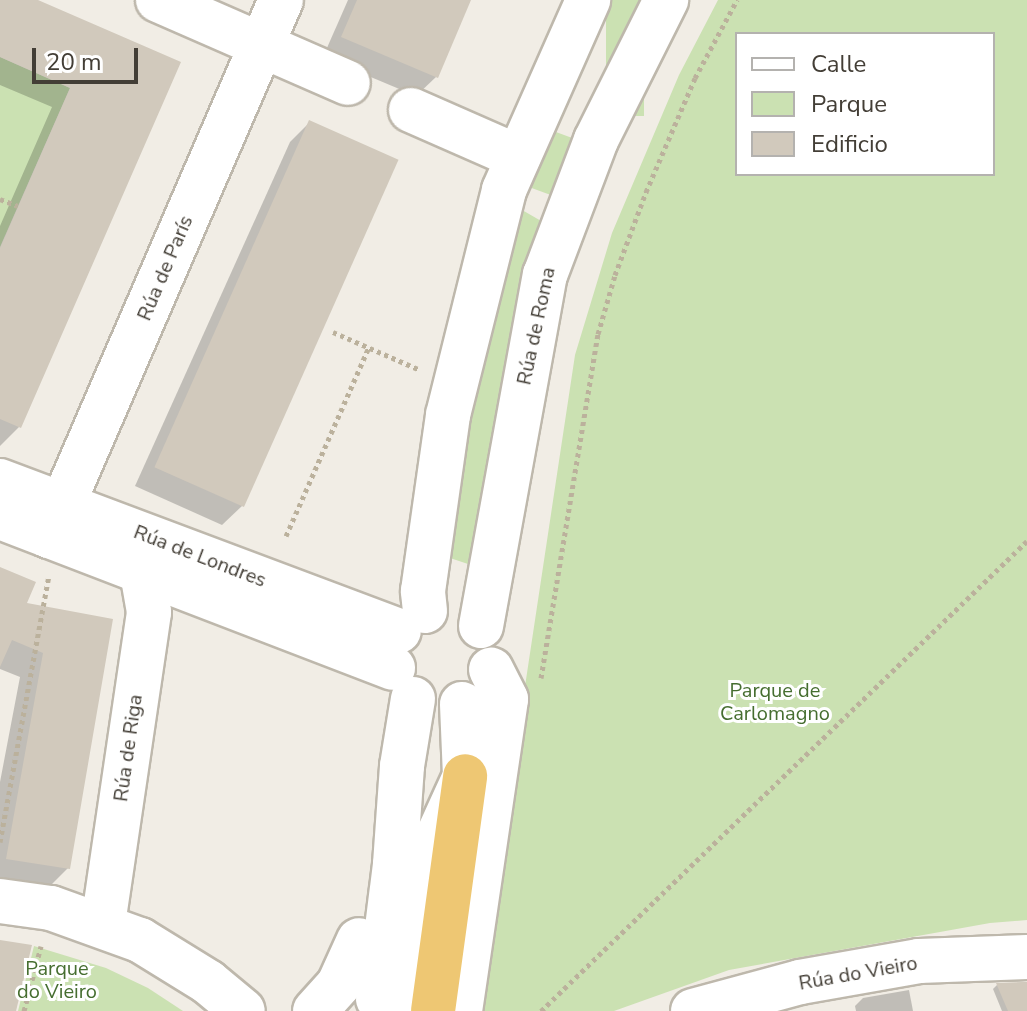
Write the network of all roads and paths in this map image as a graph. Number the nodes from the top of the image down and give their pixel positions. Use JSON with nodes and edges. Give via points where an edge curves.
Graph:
{"nodes":[{"id":1,"x":158,"y":0,"type":"edge"},
{"id":2,"x":281,"y":0,"type":"edge"},
{"id":3,"x":588,"y":0,"type":"edge"},
{"id":4,"x":666,"y":0,"type":"edge"},
{"id":5,"x":737,"y":0,"type":"edge"},
{"id":6,"x":262,"y":46,"type":"junction"},
{"id":7,"x":348,"y":83,"type":"dead end"},
{"id":8,"x":411,"y":110,"type":"dead end"},
{"id":9,"x":518,"y":157,"type":"junction"},
{"id":10,"x":0,"y":199,"type":"edge"},
{"id":11,"x":18,"y":206,"type":"dead end"},
{"id":12,"x":333,"y":332,"type":"dead end"},
{"id":13,"x":369,"y":347,"type":"junction"},
{"id":14,"x":430,"y":374,"type":"dead end"},
{"id":15,"x":0,"y":481,"type":"edge"},
{"id":16,"x":0,"y":517,"type":"edge"},
{"id":17,"x":286,"y":536,"type":"dead end"},
{"id":18,"x":53,"y":538,"type":"junction"},
{"id":19,"x":1027,"y":541,"type":"edge"},
{"id":20,"x":142,"y":572,"type":"junction"},
{"id":21,"x":481,"y":626,"type":"junction"},
{"id":22,"x":408,"y":652,"type":"junction"},
{"id":23,"x":491,"y":670,"type":"junction"},
{"id":24,"x":539,"y":686,"type":"dead end"},
{"id":25,"x":462,"y":704,"type":"junction"},
{"id":26,"x":482,"y":764,"type":"junction"},
{"id":27,"x":402,"y":766,"type":"junction"},
{"id":28,"x":0,"y":842,"type":"edge"},
{"id":29,"x":0,"y":901,"type":"edge"},
{"id":30,"x":103,"y":924,"type":"junction"},
{"id":31,"x":43,"y":939,"type":"dead end"},
{"id":32,"x":359,"y":940,"type":"junction"},
{"id":33,"x":1027,"y":957,"type":"edge"},
{"id":34,"x":244,"y":1009,"type":"edge"},
{"id":35,"x":24,"y":1011,"type":"edge"},
{"id":36,"x":315,"y":1011,"type":"edge"},
{"id":37,"x":353,"y":1011,"type":"edge"},
{"id":38,"x":377,"y":1011,"type":"edge"},
{"id":39,"x":403,"y":1011,"type":"edge"},
{"id":40,"x":433,"y":1011,"type":"edge"},
{"id":41,"x":460,"y":1011,"type":"edge"},
{"id":42,"x":541,"y":1011,"type":"edge"},
{"id":43,"x":693,"y":1011,"type":"edge"}],
"edges":[{"from":1,"to":6,"type":"street"},
{"from":2,"to":6,"type":"street","name":"Rúa de París"},
{"from":3,"to":9,"type":"street"},
{"from":4,"to":21,"type":"street","name":"Rúa de Roma","via":[[596,140],[545,275]]},
{"from":5,"to":24,"type":"path","via":[[695,78],[646,192],[602,320]]},
{"from":6,"to":7,"type":"street"},
{"from":6,"to":18,"type":"street","name":"Rúa de París"},
{"from":8,"to":9,"type":"street"},
{"from":9,"to":22,"type":"street","via":[[504,190],[448,415],[423,591]]},
{"from":10,"to":11,"type":"path"},
{"from":12,"to":13,"type":"path"},
{"from":13,"to":14,"type":"path"},
{"from":13,"to":17,"type":"path"},
{"from":15,"to":18,"type":"street","name":"Rúa de Londres"},
{"from":16,"to":18,"type":"street","name":"Rúa de Londres"},
{"from":18,"to":20,"type":"street","name":"Rúa de Londres"},
{"from":18,"to":22,"type":"street","name":"Rúa de Londres"},
{"from":18,"to":28,"type":"path"},
{"from":19,"to":42,"type":"path"},
{"from":20,"to":22,"type":"street","name":"Rúa de Londres"},
{"from":20,"to":30,"type":"street","name":"Rúa de Riga","via":[[149,612]]},
{"from":21,"to":22,"type":"street","via":[[458,610]]},
{"from":21,"to":23,"type":"street","name":"Rúa de Roma","via":[[489,639]]},
{"from":22,"to":25,"type":"street","via":[[429,706]]},
{"from":22,"to":27,"type":"street"},
{"from":23,"to":25,"type":"street","via":[[475,696]]},
{"from":23,"to":26,"type":"street","name":"Rúa de Roma","via":[[506,699]]},
{"from":25,"to":26,"type":"street","name":"Rúa de Roma"},
{"from":26,"to":39,"type":"street","name":"Rúa de Roma","via":[[434,844]]},
{"from":26,"to":40,"type":"highway"},
{"from":26,"to":41,"type":"street","name":"Rúa de Roma"},
{"from":27,"to":32,"type":"street","via":[[373,839]]},
{"from":27,"to":38,"type":"street"},
{"from":29,"to":30,"type":"street","via":[[51,908]]},
{"from":30,"to":34,"type":"street","via":[[174,959]]},
{"from":31,"to":35,"type":"path"},
{"from":32,"to":36,"type":"street","via":[[339,984]]},
{"from":32,"to":37,"type":"street"},
{"from":33,"to":43,"type":"street","name":"Rúa do Vieiro","via":[[919,961],[800,982]]}]}
